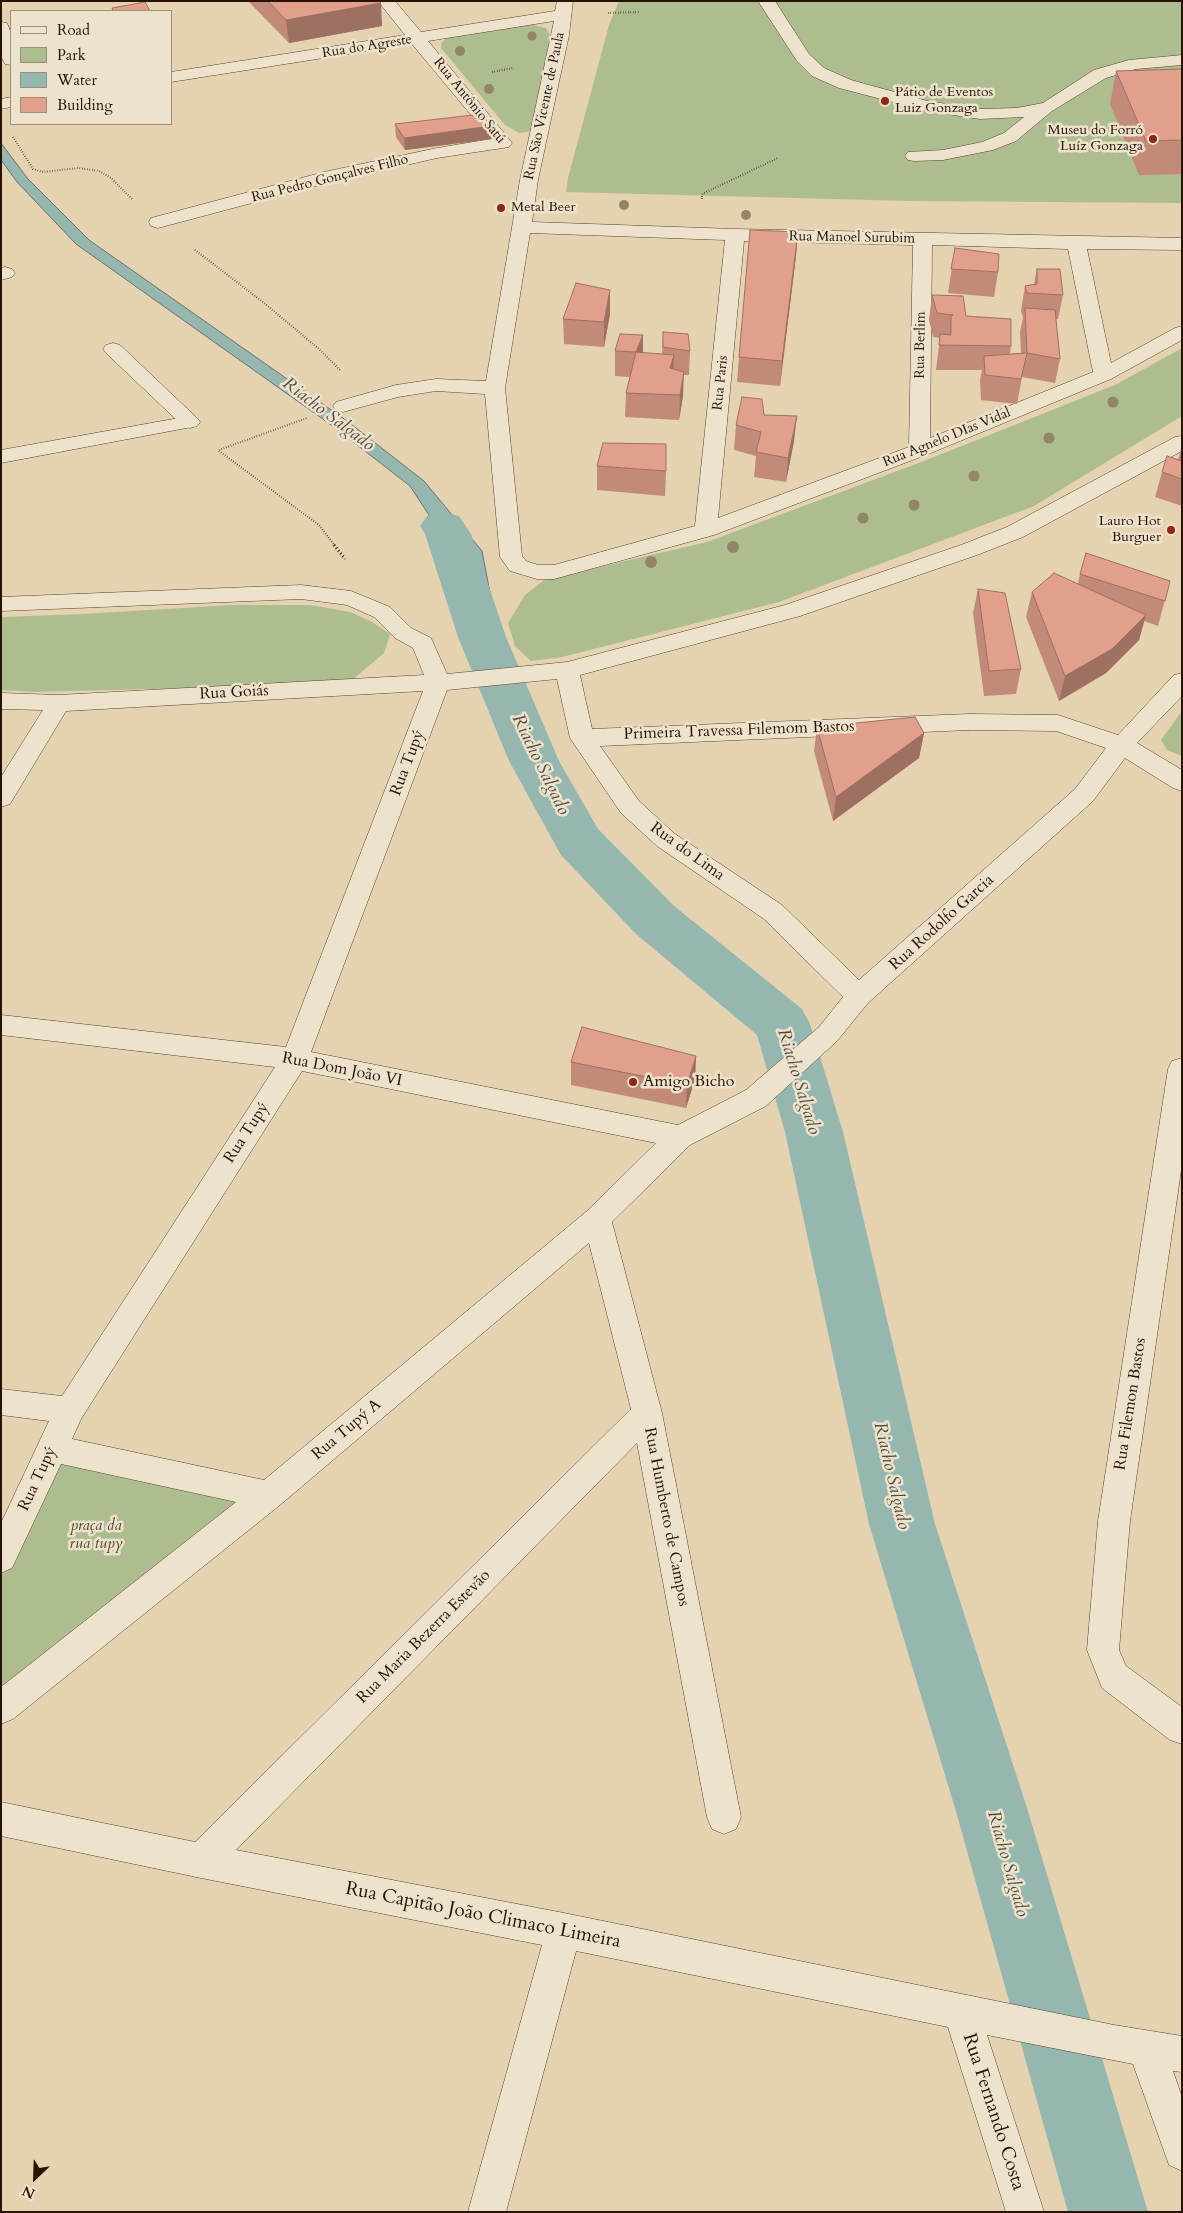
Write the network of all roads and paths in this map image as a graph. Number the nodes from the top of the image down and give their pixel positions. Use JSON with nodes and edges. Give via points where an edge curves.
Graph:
{"nodes":[{"id":1,"x":386,"y":1,"type":"edge"},
{"id":2,"x":766,"y":1,"type":"edge"},
{"id":3,"x":563,"y":8,"type":"edge"},
{"id":4,"x":639,"y":12,"type":"dead end"},
{"id":5,"x":608,"y":13,"type":"dead end"},
{"id":6,"x":1,"y":27,"type":"edge"},
{"id":7,"x":418,"y":39,"type":"junction"},
{"id":8,"x":10,"y":57,"type":"edge"},
{"id":9,"x":1182,"y":60,"type":"edge"},
{"id":10,"x":514,"y":68,"type":"dead end"},
{"id":11,"x":486,"y":73,"type":"dead end"},
{"id":12,"x":172,"y":77,"type":"edge"},
{"id":13,"x":1048,"y":107,"type":"junction"},
{"id":14,"x":503,"y":143,"type":"junction"},
{"id":15,"x":914,"y":156,"type":"dead end"},
{"id":16,"x":778,"y":158,"type":"dead end"},
{"id":17,"x":529,"y":180,"type":"junction"},
{"id":18,"x":702,"y":194,"type":"dead end"},
{"id":19,"x":158,"y":222,"type":"dead end"},
{"id":20,"x":523,"y":227,"type":"junction"},
{"id":21,"x":735,"y":235,"type":"junction"},
{"id":22,"x":924,"y":240,"type":"junction"},
{"id":23,"x":1076,"y":243,"type":"junction"},
{"id":24,"x":1182,"y":244,"type":"edge"},
{"id":25,"x":1182,"y":332,"type":"edge"},
{"id":26,"x":112,"y":349,"type":"dead end"},
{"id":27,"x":1104,"y":375,"type":"junction"},
{"id":28,"x":495,"y":388,"type":"junction"},
{"id":29,"x":343,"y":406,"type":"dead end"},
{"id":30,"x":190,"y":422,"type":"junction"},
{"id":31,"x":288,"y":425,"type":"dead end"},
{"id":32,"x":1182,"y":442,"type":"edge"},
{"id":33,"x":220,"y":450,"type":"junction"},
{"id":34,"x":919,"y":450,"type":"junction"},
{"id":35,"x":1,"y":457,"type":"edge"},
{"id":36,"x":706,"y":530,"type":"junction"},
{"id":37,"x":351,"y":598,"type":"junction"},
{"id":38,"x":1,"y":604,"type":"edge"},
{"id":39,"x":567,"y":670,"type":"junction"},
{"id":40,"x":1182,"y":681,"type":"edge"},
{"id":41,"x":438,"y":682,"type":"junction"},
{"id":42,"x":1,"y":701,"type":"edge"},
{"id":43,"x":59,"y":703,"type":"junction"},
{"id":44,"x":582,"y":738,"type":"junction"},
{"id":45,"x":1122,"y":745,"type":"junction"},
{"id":46,"x":1182,"y":782,"type":"edge"},
{"id":47,"x":1,"y":798,"type":"edge"},
{"id":48,"x":859,"y":996,"type":"junction"},
{"id":49,"x":1,"y":1025,"type":"edge"},
{"id":50,"x":295,"y":1059,"type":"junction"},
{"id":51,"x":1182,"y":1069,"type":"edge"},
{"id":52,"x":680,"y":1137,"type":"junction"},
{"id":53,"x":597,"y":1219,"type":"junction"},
{"id":54,"x":1,"y":1402,"type":"edge"},
{"id":55,"x":70,"y":1410,"type":"junction"},
{"id":56,"x":646,"y":1413,"type":"junction"},
{"id":57,"x":52,"y":1448,"type":"junction"},
{"id":58,"x":269,"y":1495,"type":"junction"},
{"id":59,"x":1,"y":1558,"type":"edge"},
{"id":60,"x":1,"y":1708,"type":"edge"},
{"id":61,"x":1172,"y":1722,"type":"edge"},
{"id":62,"x":724,"y":1817,"type":"dead end"},
{"id":63,"x":1,"y":1819,"type":"edge"},
{"id":64,"x":201,"y":1861,"type":"junction"},
{"id":65,"x":564,"y":1932,"type":"junction"},
{"id":66,"x":963,"y":2012,"type":"junction"},
{"id":67,"x":1130,"y":2045,"type":"junction"},
{"id":68,"x":1182,"y":2054,"type":"edge"},
{"id":69,"x":1182,"y":2152,"type":"edge"},
{"id":70,"x":487,"y":2212,"type":"edge"},
{"id":71,"x":1025,"y":2212,"type":"edge"}],
"edges":[{"from":1,"to":7,"type":"street","name":"Rua Antônio Satú"},
{"from":2,"to":13,"type":"street","via":[[803,58],[818,72],[845,84],[927,106],[980,114],[1017,113]]},
{"from":3,"to":7,"type":"street","name":"Rua do Agreste"},
{"from":3,"to":17,"type":"street","name":"Rua São Vicente de Paula"},
{"from":4,"to":5,"type":"path"},
{"from":6,"to":8,"type":"street"},
{"from":7,"to":12,"type":"street","name":"Rua do Agreste"},
{"from":7,"to":14,"type":"street","name":"Rua Antônio Satú"},
{"from":9,"to":13,"type":"street","via":[[1135,64],[1100,74]]},
{"from":10,"to":11,"type":"path"},
{"from":13,"to":15,"type":"street","via":[[1010,138],[943,155]]},
{"from":14,"to":17,"type":"street","name":"Rua Antônio Satú"},
{"from":14,"to":19,"type":"street","name":"Rua Pedro Gonçalves Filho","via":[[324,178]]},
{"from":16,"to":18,"type":"path"},
{"from":17,"to":20,"type":"street","name":"Rua São Vicente de Paula"},
{"from":20,"to":21,"type":"street","name":"Rua Manoel Surubim"},
{"from":20,"to":28,"type":"street","name":"Rua São Vicente de Paula"},
{"from":21,"to":22,"type":"street","name":"Rua Manoel Surubim"},
{"from":21,"to":36,"type":"street","name":"Rua Paris"},
{"from":22,"to":23,"type":"street","name":"Rua Manoel Surubim"},
{"from":22,"to":34,"type":"street","name":"Rua Berlim"},
{"from":23,"to":24,"type":"street","name":"Rua Manoel Surubim"},
{"from":23,"to":27,"type":"street"},
{"from":25,"to":27,"type":"street","name":"Rua Agnelo DIas Vidal"},
{"from":26,"to":30,"type":"street"},
{"from":27,"to":34,"type":"street","name":"Rua Agnelo DIas Vidal"},
{"from":28,"to":29,"type":"street","via":[[436,385],[396,391]]},
{"from":28,"to":36,"type":"street","name":"Rua Agnelo DIas Vidal","via":[[512,557],[518,566],[536,572],[554,572]]},
{"from":30,"to":33,"type":"path"},
{"from":30,"to":35,"type":"street"},
{"from":31,"to":33,"type":"path"},
{"from":32,"to":39,"type":"street","name":"Rua Goiás","via":[[1045,517],[969,550],[792,611]]},
{"from":33,"to":37,"type":"path","via":[[319,525],[347,561]]},
{"from":34,"to":36,"type":"street","name":"Rua Agnelo DIas Vidal"},
{"from":37,"to":38,"type":"street","via":[[301,592]]},
{"from":37,"to":41,"type":"street","via":[[382,612],[403,633],[422,643]]},
{"from":39,"to":41,"type":"street","name":"Rua Goiás"},
{"from":39,"to":44,"type":"street","name":"Rua do Lima"},
{"from":40,"to":45,"type":"street","name":"Rua Rodolfo Garcia"},
{"from":41,"to":43,"type":"street","name":"Rua Goiás"},
{"from":41,"to":50,"type":"street","name":"Rua Tupý"},
{"from":42,"to":43,"type":"street","name":"Rua Goiás"},
{"from":43,"to":47,"type":"street"},
{"from":44,"to":45,"type":"street","name":"Primeira Travessa Filemom Bastos","via":[[979,722],[1058,723]]},
{"from":44,"to":48,"type":"street","name":"Rua do Lima","via":[[630,807],[666,840],[773,912]]},
{"from":45,"to":46,"type":"street","name":"Primeira Travessa Filemom Bastos"},
{"from":45,"to":48,"type":"street","name":"Rua Rodolfo Garcia","via":[[1084,795]]},
{"from":48,"to":52,"type":"street","name":"Rua Rodolfo Garcia","via":[[828,1034],[756,1098]]},
{"from":49,"to":50,"type":"street","name":"Rua Dom João VI"},
{"from":50,"to":52,"type":"street","name":"Rua Dom João VI"},
{"from":50,"to":55,"type":"street","name":"Rua Tupý"},
{"from":51,"to":61,"type":"street","name":"Rua Filemon Bastos","via":[[1114,1521],[1103,1650],[1114,1677]]},
{"from":52,"to":53,"type":"street","name":"Rua Tupý A"},
{"from":53,"to":56,"type":"street","name":"Rua Humberto de Campos"},
{"from":53,"to":58,"type":"street","name":"Rua Tupý A"},
{"from":54,"to":55,"type":"street"},
{"from":55,"to":57,"type":"street","name":"Rua Tupý"},
{"from":56,"to":62,"type":"street","name":"Rua Humberto de Campos"},
{"from":56,"to":64,"type":"street","name":"Rua Maria Bezerra Estevão"},
{"from":57,"to":58,"type":"street"},
{"from":57,"to":59,"type":"street","name":"Rua Tupý"},
{"from":58,"to":60,"type":"street","name":"Rua Tupý A"},
{"from":63,"to":64,"type":"street","name":"Rua Capitão João Climaco Limeira"},
{"from":64,"to":65,"type":"street","name":"Rua Capitão João Climaco Limeira"},
{"from":65,"to":66,"type":"street","name":"Rua Capitão João Climaco Limeira"},
{"from":65,"to":70,"type":"street"},
{"from":66,"to":67,"type":"street","name":"Rua Capitão João Climaco Limeira"},
{"from":66,"to":71,"type":"street","name":"Rua Fernando Costa"},
{"from":67,"to":68,"type":"street","name":"Rua Capitão João Climaco Limeira"},
{"from":67,"to":69,"type":"street"}]}
